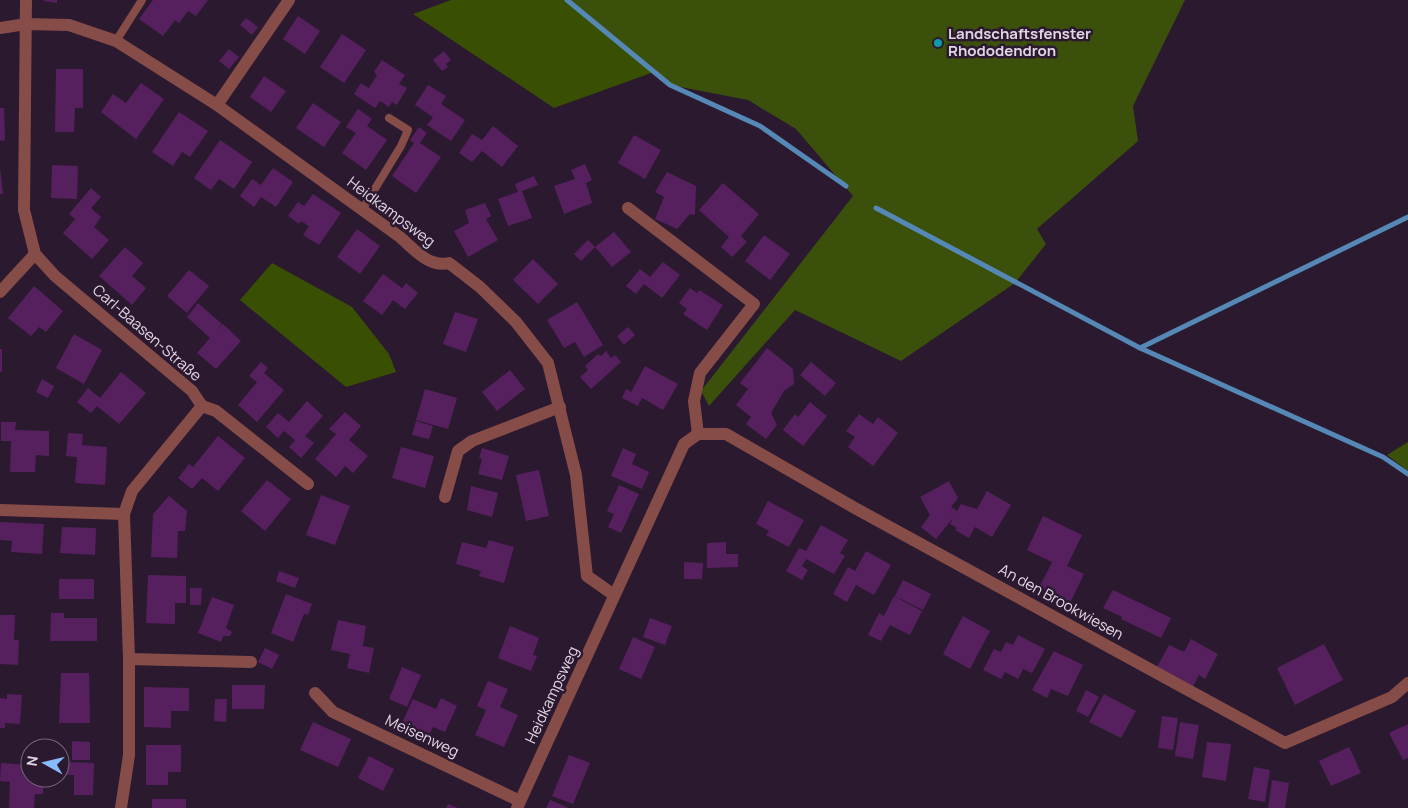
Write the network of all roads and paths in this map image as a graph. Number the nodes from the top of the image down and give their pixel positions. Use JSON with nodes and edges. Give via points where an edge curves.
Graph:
{"nodes":[{"id":1,"x":26,"y":0,"type":"edge"},
{"id":2,"x":142,"y":0,"type":"edge"},
{"id":3,"x":289,"y":0,"type":"edge"},
{"id":4,"x":26,"y":24,"type":"junction"},
{"id":5,"x":0,"y":28,"type":"edge"},
{"id":6,"x":116,"y":41,"type":"junction"},
{"id":7,"x":217,"y":105,"type":"junction"},
{"id":8,"x":389,"y":118,"type":"dead end"},
{"id":9,"x":628,"y":208,"type":"dead end"},
{"id":10,"x":362,"y":210,"type":"junction"},
{"id":11,"x":35,"y":254,"type":"junction"},
{"id":12,"x":0,"y":292,"type":"edge"},
{"id":13,"x":202,"y":406,"type":"junction"},
{"id":14,"x":560,"y":407,"type":"junction"},
{"id":15,"x":698,"y":434,"type":"junction"},
{"id":16,"x":308,"y":484,"type":"dead end"},
{"id":17,"x":445,"y":497,"type":"dead end"},
{"id":18,"x":0,"y":510,"type":"edge"},
{"id":19,"x":124,"y":514,"type":"junction"},
{"id":20,"x":614,"y":595,"type":"junction"},
{"id":21,"x":129,"y":659,"type":"junction"},
{"id":22,"x":251,"y":662,"type":"dead end"},
{"id":23,"x":1408,"y":683,"type":"edge"},
{"id":24,"x":315,"y":693,"type":"dead end"},
{"id":25,"x":519,"y":804,"type":"edge"},
{"id":26,"x":122,"y":808,"type":"edge"}],
"edges":[{"from":1,"to":4,"type":"street","name":"Carl-Baasen-Straße"},
{"from":2,"to":6,"type":"lane"},
{"from":3,"to":7,"type":"street"},
{"from":4,"to":5,"type":"street","name":"Heidkampsweg"},
{"from":4,"to":6,"type":"street","name":"Heidkampsweg","via":[[69,24]]},
{"from":4,"to":11,"type":"street","name":"Carl-Baasen-Straße","via":[[24,210]]},
{"from":6,"to":7,"type":"street","name":"Heidkampsweg"},
{"from":7,"to":10,"type":"street","name":"Heidkampsweg"},
{"from":8,"to":10,"type":"lane","via":[[408,130]]},
{"from":9,"to":15,"type":"street","via":[[754,304],[700,373],[694,401]]},
{"from":10,"to":14,"type":"street","name":"Heidkampsweg","via":[[425,259],[440,266],[449,263],[463,273],[516,322],[548,363]]},
{"from":11,"to":12,"type":"street"},
{"from":11,"to":13,"type":"street","name":"Carl-Baasen-Straße","via":[[55,276],[192,392]]},
{"from":13,"to":16,"type":"street","via":[[216,411]]},
{"from":13,"to":19,"type":"street","name":"Carl-Baasen-Straße","via":[[132,491]]},
{"from":14,"to":17,"type":"street","via":[[472,442],[458,451]]},
{"from":14,"to":20,"type":"street","name":"Heidkampsweg","via":[[576,475],[587,576]]},
{"from":15,"to":20,"type":"street","name":"Heidkampsweg","via":[[684,444]]},
{"from":15,"to":23,"type":"street","name":"An den Brookwiesen","via":[[726,434],[1285,743],[1392,697]]},
{"from":18,"to":19,"type":"street"},
{"from":19,"to":21,"type":"street","name":"Carl-Baasen-Straße"},
{"from":20,"to":25,"type":"street","name":"Heidkampsweg"},
{"from":21,"to":22,"type":"street"},
{"from":21,"to":26,"type":"street","name":"Carl-Baasen-Straße","via":[[129,755]]},
{"from":24,"to":25,"type":"street","name":"Meisenweg","via":[[333,712]]}]}
